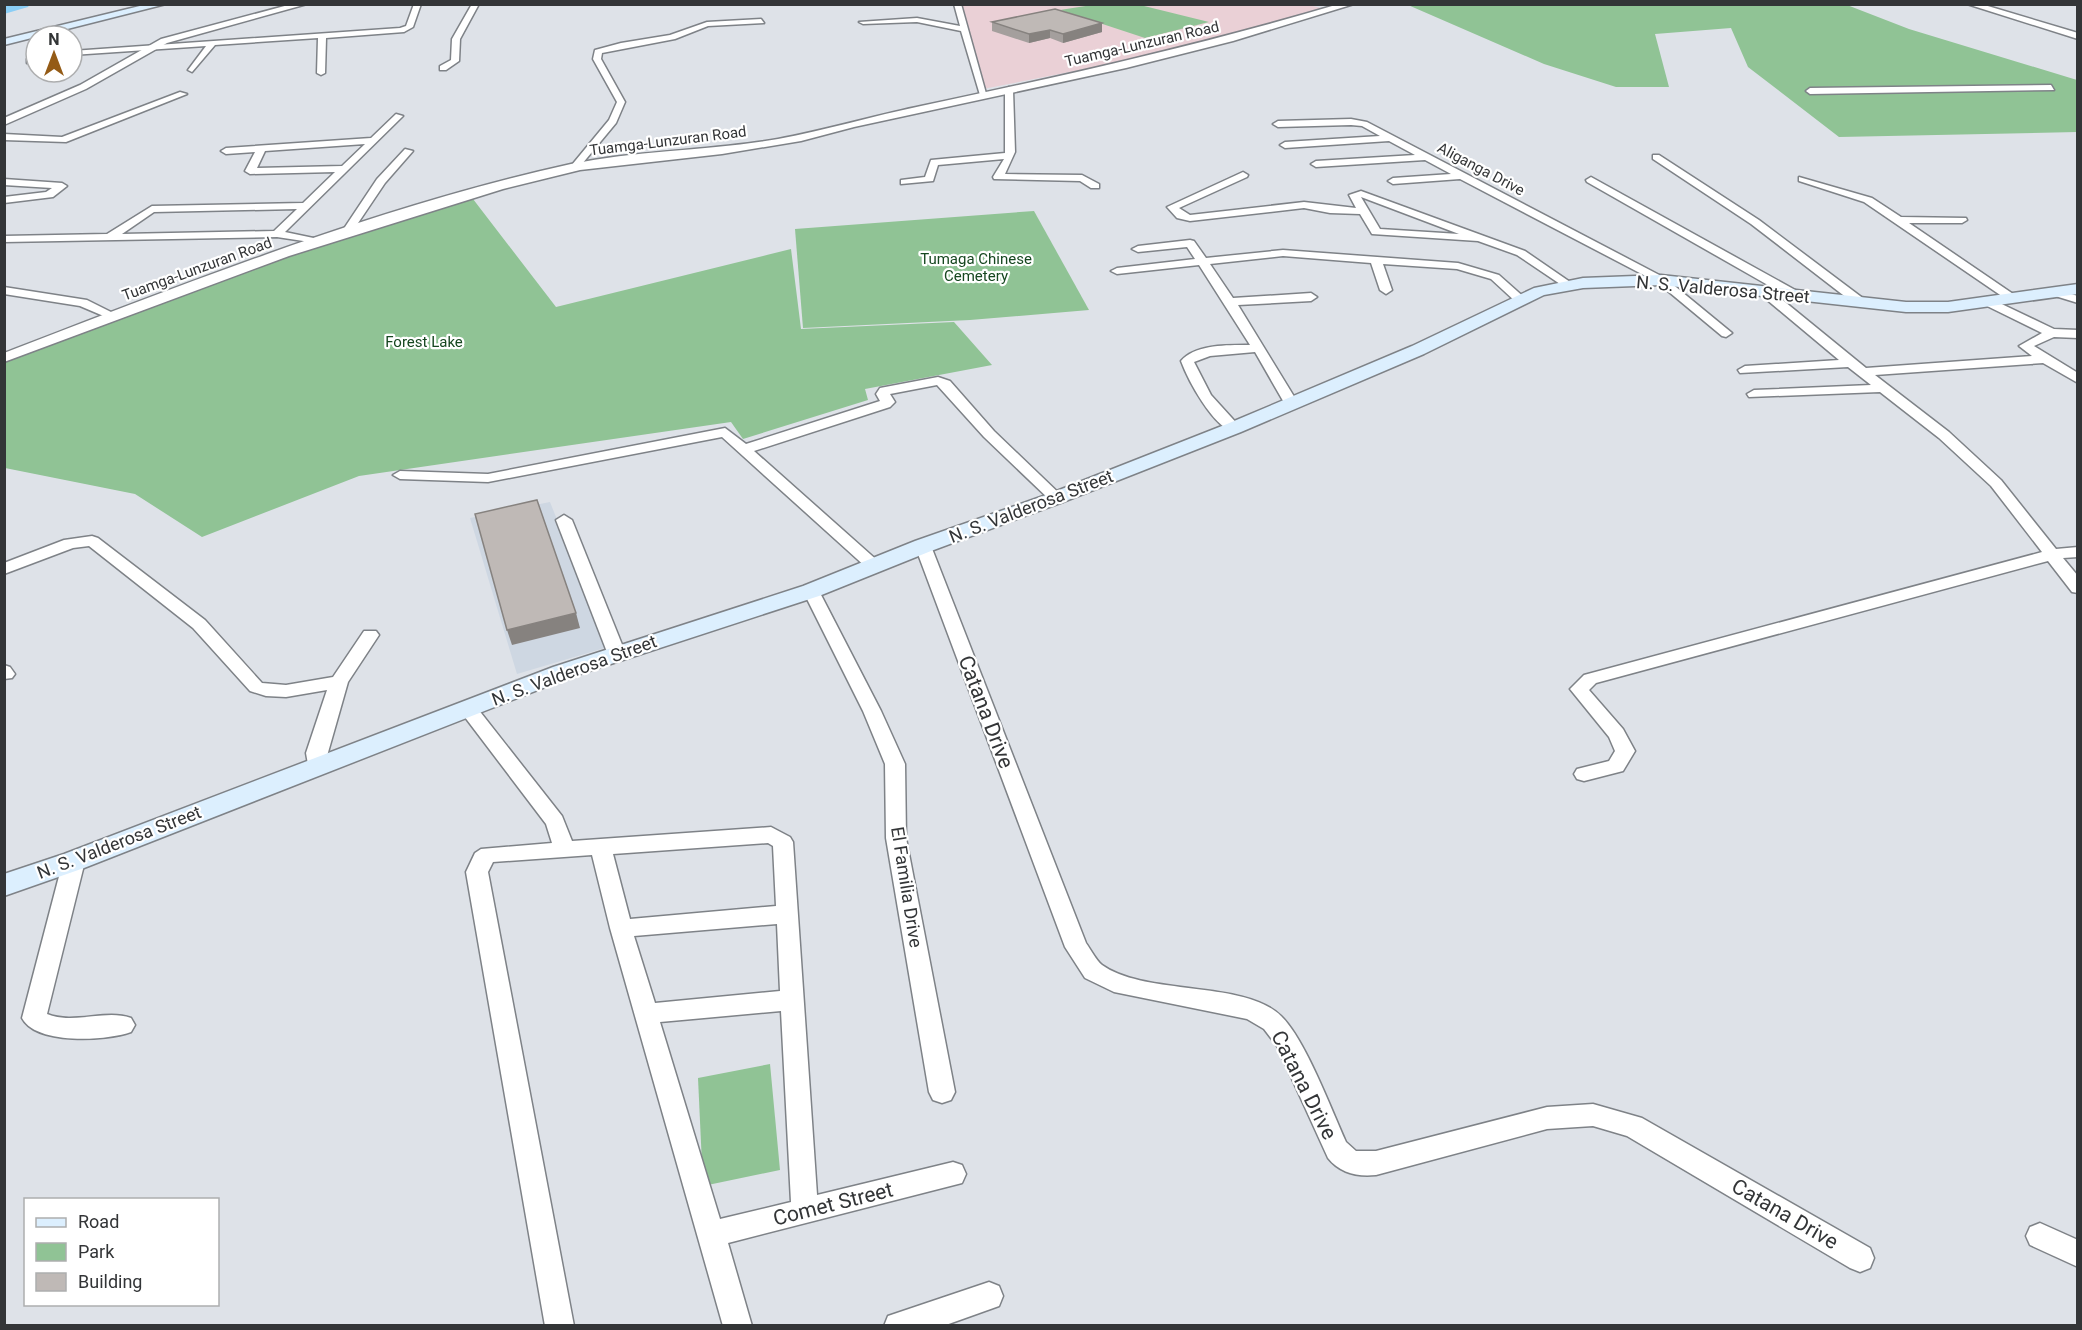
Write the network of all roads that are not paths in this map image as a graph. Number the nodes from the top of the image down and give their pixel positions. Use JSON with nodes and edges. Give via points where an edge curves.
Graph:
{"nodes":[{"id":1,"x":162,"y":4,"type":"edge"},
{"id":2,"x":303,"y":4,"type":"edge"},
{"id":3,"x":418,"y":4,"type":"edge"},
{"id":4,"x":476,"y":4,"type":"edge"},
{"id":5,"x":957,"y":4,"type":"edge"},
{"id":6,"x":1350,"y":4,"type":"edge"},
{"id":7,"x":1971,"y":4,"type":"edge"},
{"id":8,"x":761,"y":21,"type":"dead end"},
{"id":9,"x":863,"y":22,"type":"dead end"},
{"id":10,"x":963,"y":29,"type":"junction"},
{"id":11,"x":322,"y":36,"type":"junction"},
{"id":12,"x":2078,"y":36,"type":"edge"},
{"id":13,"x":4,"y":42,"type":"edge"},
{"id":14,"x":212,"y":44,"type":"junction"},
{"id":15,"x":151,"y":48,"type":"junction"},
{"id":16,"x":84,"y":52,"type":"edge"},
{"id":17,"x":443,"y":68,"type":"dead end"},
{"id":18,"x":192,"y":70,"type":"dead end"},
{"id":19,"x":321,"y":72,"type":"dead end"},
{"id":20,"x":2051,"y":88,"type":"dead end"},
{"id":21,"x":1009,"y":90,"type":"junction"},
{"id":22,"x":1810,"y":91,"type":"dead end"},
{"id":23,"x":183,"y":94,"type":"dead end"},
{"id":24,"x":984,"y":95,"type":"junction"},
{"id":25,"x":399,"y":116,"type":"dead end"},
{"id":26,"x":4,"y":122,"type":"edge"},
{"id":27,"x":1278,"y":124,"type":"dead end"},
{"id":28,"x":4,"y":137,"type":"edge"},
{"id":29,"x":1391,"y":138,"type":"junction"},
{"id":30,"x":376,"y":140,"type":"junction"},
{"id":31,"x":1286,"y":145,"type":"dead end"},
{"id":32,"x":262,"y":148,"type":"junction"},
{"id":33,"x":226,"y":151,"type":"dead end"},
{"id":34,"x":408,"y":151,"type":"dead end"},
{"id":35,"x":1009,"y":156,"type":"junction"},
{"id":36,"x":1427,"y":157,"type":"junction"},
{"id":37,"x":1656,"y":158,"type":"dead end"},
{"id":38,"x":1316,"y":164,"type":"dead end"},
{"id":39,"x":574,"y":168,"type":"junction"},
{"id":40,"x":342,"y":169,"type":"junction"},
{"id":41,"x":1243,"y":175,"type":"dead end"},
{"id":42,"x":1459,"y":176,"type":"junction"},
{"id":43,"x":1803,"y":179,"type":"dead end"},
{"id":44,"x":1591,"y":180,"type":"dead end"},
{"id":45,"x":7,"y":181,"type":"edge"},
{"id":46,"x":1393,"y":181,"type":"dead end"},
{"id":47,"x":905,"y":182,"type":"dead end"},
{"id":48,"x":1095,"y":186,"type":"dead end"},
{"id":49,"x":1236,"y":190,"type":"dead end"},
{"id":50,"x":1202,"y":194,"type":"junction"},
{"id":51,"x":4,"y":200,"type":"edge"},
{"id":52,"x":304,"y":206,"type":"junction"},
{"id":53,"x":1362,"y":211,"type":"junction"},
{"id":54,"x":1902,"y":220,"type":"junction"},
{"id":55,"x":1962,"y":220,"type":"dead end"},
{"id":56,"x":346,"y":233,"type":"junction"},
{"id":57,"x":278,"y":234,"type":"junction"},
{"id":58,"x":110,"y":237,"type":"junction"},
{"id":59,"x":1476,"y":238,"type":"junction"},
{"id":60,"x":4,"y":239,"type":"edge"},
{"id":61,"x":319,"y":242,"type":"junction"},
{"id":62,"x":1138,"y":249,"type":"dead end"},
{"id":63,"x":1376,"y":261,"type":"junction"},
{"id":64,"x":1204,"y":262,"type":"junction"},
{"id":65,"x":1118,"y":272,"type":"dead end"},
{"id":66,"x":1660,"y":280,"type":"junction"},
{"id":67,"x":1567,"y":284,"type":"junction"},
{"id":68,"x":2078,"y":289,"type":"edge"},
{"id":69,"x":4,"y":290,"type":"edge"},
{"id":70,"x":1386,"y":290,"type":"dead end"},
{"id":71,"x":1764,"y":291,"type":"junction"},
{"id":72,"x":2056,"y":292,"type":"junction"},
{"id":73,"x":1793,"y":294,"type":"junction"},
{"id":74,"x":1311,"y":297,"type":"dead end"},
{"id":75,"x":2013,"y":298,"type":"junction"},
{"id":76,"x":1520,"y":299,"type":"junction"},
{"id":77,"x":2078,"y":300,"type":"edge"},
{"id":78,"x":1987,"y":301,"type":"junction"},
{"id":79,"x":1230,"y":302,"type":"junction"},
{"id":80,"x":1860,"y":302,"type":"junction"},
{"id":81,"x":113,"y":316,"type":"junction"},
{"id":82,"x":1726,"y":333,"type":"dead end"},
{"id":83,"x":2052,"y":333,"type":"junction"},
{"id":84,"x":2078,"y":334,"type":"edge"},
{"id":85,"x":1258,"y":348,"type":"junction"},
{"id":86,"x":4,"y":358,"type":"edge"},
{"id":87,"x":2042,"y":359,"type":"junction"},
{"id":88,"x":1858,"y":368,"type":"junction"},
{"id":89,"x":1745,"y":370,"type":"dead end"},
{"id":90,"x":2078,"y":380,"type":"edge"},
{"id":91,"x":1884,"y":388,"type":"junction"},
{"id":92,"x":1754,"y":394,"type":"dead end"},
{"id":93,"x":1291,"y":404,"type":"junction"},
{"id":94,"x":1234,"y":428,"type":"junction"},
{"id":95,"x":745,"y":449,"type":"junction"},
{"id":96,"x":400,"y":475,"type":"dead end"},
{"id":97,"x":1056,"y":498,"type":"junction"},
{"id":98,"x":564,"y":520,"type":"dead end"},
{"id":99,"x":923,"y":546,"type":"junction"},
{"id":100,"x":2078,"y":552,"type":"edge"},
{"id":101,"x":2050,"y":555,"type":"junction"},
{"id":102,"x":873,"y":565,"type":"junction"},
{"id":103,"x":4,"y":569,"type":"edge"},
{"id":104,"x":2078,"y":588,"type":"edge"},
{"id":105,"x":811,"y":591,"type":"junction"},
{"id":106,"x":370,"y":635,"type":"dead end"},
{"id":107,"x":616,"y":652,"type":"junction"},
{"id":108,"x":339,"y":682,"type":"junction"},
{"id":109,"x":468,"y":708,"type":"junction"},
{"id":110,"x":316,"y":765,"type":"junction"},
{"id":111,"x":1584,"y":774,"type":"dead end"},
{"id":112,"x":600,"y":845,"type":"junction"},
{"id":113,"x":562,"y":848,"type":"junction"},
{"id":114,"x":74,"y":861,"type":"junction"},
{"id":115,"x":4,"y":885,"type":"edge"},
{"id":116,"x":788,"y":914,"type":"junction"},
{"id":117,"x":621,"y":928,"type":"junction"},
{"id":118,"x":792,"y":1000,"type":"junction"},
{"id":119,"x":648,"y":1013,"type":"junction"},
{"id":120,"x":123,"y":1025,"type":"dead end"},
{"id":121,"x":942,"y":1092,"type":"dead end"},
{"id":122,"x":952,"y":1174,"type":"dead end"},
{"id":123,"x":805,"y":1211,"type":"junction"},
{"id":124,"x":713,"y":1234,"type":"junction"},
{"id":125,"x":2040,"y":1236,"type":"dead end"},
{"id":126,"x":2078,"y":1254,"type":"edge"},
{"id":127,"x":1860,"y":1258,"type":"dead end"},
{"id":128,"x":989,"y":1296,"type":"dead end"},
{"id":129,"x":560,"y":1326,"type":"edge"},
{"id":130,"x":738,"y":1326,"type":"edge"},
{"id":131,"x":898,"y":1326,"type":"edge"}],
"edges":[{"from":1,"to":13,"type":"main road"},
{"from":2,"to":15,"type":"street","via":[[173,38]]},
{"from":3,"to":11,"type":"street","via":[[406,29]]},
{"from":4,"to":17,"type":"street","via":[[456,39],[455,61]]},
{"from":5,"to":10,"type":"street"},
{"from":6,"to":21,"type":"street","name":"Tuamga-Lunzuran Road","via":[[1230,39]]},
{"from":7,"to":12,"type":"street"},
{"from":8,"to":39,"type":"street","via":[[707,24],[669,38],[598,52],[597,59],[621,102],[613,121]]},
{"from":9,"to":10,"type":"street","via":[[917,20]]},
{"from":10,"to":24,"type":"street"},
{"from":11,"to":14,"type":"street"},
{"from":11,"to":19,"type":"street"},
{"from":14,"to":15,"type":"street"},
{"from":14,"to":18,"type":"street"},
{"from":15,"to":16,"type":"street"},
{"from":15,"to":26,"type":"street","via":[[104,76]]},
{"from":20,"to":22,"type":"street"},
{"from":21,"to":24,"type":"street","name":"Tuamga-Lunzuran Road"},
{"from":21,"to":35,"type":"street"},
{"from":23,"to":28,"type":"street","via":[[63,140]]},
{"from":24,"to":39,"type":"street","name":"Tuamga-Lunzuran Road","via":[[781,143]]},
{"from":25,"to":30,"type":"street"},
{"from":27,"to":29,"type":"street","name":"Aliganga Drive","via":[[1354,122]]},
{"from":29,"to":31,"type":"street"},
{"from":29,"to":36,"type":"street","name":"Aliganga Drive"},
{"from":30,"to":32,"type":"street"},
{"from":30,"to":40,"type":"street"},
{"from":32,"to":33,"type":"street"},
{"from":32,"to":40,"type":"street","via":[[250,171]]},
{"from":34,"to":56,"type":"street","via":[[381,181]]},
{"from":35,"to":47,"type":"street","via":[[934,162],[929,179]]},
{"from":35,"to":48,"type":"street","via":[[998,175],[1001,179],[1082,178]]},
{"from":36,"to":38,"type":"street"},
{"from":36,"to":42,"type":"street","name":"Aliganga Drive"},
{"from":37,"to":80,"type":"street","via":[[1755,222]]},
{"from":39,"to":56,"type":"street","name":"Tuamga-Lunzuran Road"},
{"from":40,"to":52,"type":"street"},
{"from":41,"to":50,"type":"street"},
{"from":42,"to":46,"type":"street"},
{"from":42,"to":66,"type":"street","name":"Aliganga Drive"},
{"from":43,"to":54,"type":"street","via":[[1868,200]]},
{"from":44,"to":73,"type":"street"},
{"from":45,"to":51,"type":"street","via":[[62,186],[49,195]]},
{"from":49,"to":50,"type":"street"},
{"from":50,"to":53,"type":"street","via":[[1173,205],[1173,210],[1190,218],[1304,205]]},
{"from":52,"to":57,"type":"street"},
{"from":52,"to":58,"type":"street","via":[[152,209]]},
{"from":53,"to":59,"type":"street","via":[[1376,232]]},
{"from":53,"to":59,"type":"street","via":[[1356,194]]},
{"from":54,"to":55,"type":"street"},
{"from":54,"to":75,"type":"street"},
{"from":56,"to":61,"type":"street","name":"Tuamga-Lunzuran Road"},
{"from":57,"to":58,"type":"street"},
{"from":57,"to":61,"type":"street"},
{"from":58,"to":60,"type":"street"},
{"from":59,"to":67,"type":"street","via":[[1521,253]]},
{"from":61,"to":81,"type":"street","name":"Tuamga-Lunzuran Road"},
{"from":62,"to":64,"type":"street","via":[[1190,243]]},
{"from":63,"to":64,"type":"street","via":[[1295,253]]},
{"from":63,"to":70,"type":"street"},
{"from":63,"to":76,"type":"street","via":[[1470,269],[1495,277]]},
{"from":64,"to":65,"type":"street"},
{"from":64,"to":79,"type":"street"},
{"from":66,"to":67,"type":"main road","name":"N. S. Valderosa Street"},
{"from":66,"to":71,"type":"main road","name":"N. S. Valderosa Street"},
{"from":66,"to":82,"type":"street","name":"Aliganga Drive"},
{"from":67,"to":76,"type":"main road","name":"N. S. Valderosa Street"},
{"from":68,"to":72,"type":"main road","name":"N. S. Valderosa Street"},
{"from":69,"to":81,"type":"street","via":[[83,303]]},
{"from":71,"to":73,"type":"main road","name":"N. S. Valderosa Street"},
{"from":71,"to":88,"type":"street"},
{"from":72,"to":75,"type":"main road","name":"N. S. Valderosa Street"},
{"from":72,"to":77,"type":"street"},
{"from":73,"to":80,"type":"main road","name":"N. S. Valderosa Street"},
{"from":74,"to":79,"type":"street"},
{"from":75,"to":78,"type":"main road","name":"N. S. Valderosa Street"},
{"from":76,"to":93,"type":"main road","name":"N. S. Valderosa Street","via":[[1418,350]]},
{"from":78,"to":80,"type":"main road","name":"N. S. Valderosa Street","via":[[1948,307]]},
{"from":78,"to":83,"type":"street"},
{"from":79,"to":85,"type":"street"},
{"from":81,"to":86,"type":"street","name":"Tuamga-Lunzuran Road"},
{"from":83,"to":84,"type":"street"},
{"from":83,"to":87,"type":"street","via":[[2026,344]]},
{"from":85,"to":93,"type":"street"},
{"from":85,"to":94,"type":"street","via":[[1205,353],[1190,356],[1187,361],[1211,406]]},
{"from":87,"to":88,"type":"street"},
{"from":87,"to":90,"type":"street"},
{"from":88,"to":89,"type":"street"},
{"from":88,"to":91,"type":"street"},
{"from":91,"to":92,"type":"street"},
{"from":91,"to":101,"type":"street","via":[[1996,483]]},
{"from":93,"to":94,"type":"main road","name":"N. S. Valderosa Street"},
{"from":94,"to":97,"type":"main road","name":"N. S. Valderosa Street"},
{"from":95,"to":96,"type":"street","via":[[728,433],[718,432],[488,478]]},
{"from":95,"to":97,"type":"street","via":[[885,404],[885,391],[938,381]]},
{"from":95,"to":102,"type":"street"},
{"from":97,"to":99,"type":"main road","name":"N. S. Valderosa Street"},
{"from":98,"to":107,"type":"street"},
{"from":99,"to":102,"type":"main road","name":"N. S. Valderosa Street"},
{"from":99,"to":127,"type":"street","name":"Catana Drive","via":[[1076,947],[1093,971],[1122,986],[1253,1010],[1272,1023],[1286,1040],[1337,1150],[1357,1165],[1547,1118],[1593,1114],[1633,1126]]},
{"from":100,"to":101,"type":"street"},
{"from":101,"to":104,"type":"street"},
{"from":101,"to":111,"type":"street","via":[[1590,679],[1579,689],[1621,738],[1625,751],[1616,766]]},
{"from":102,"to":105,"type":"main road","name":"N. S. Valderosa Street"},
{"from":103,"to":108,"type":"street","via":[[70,543],[93,541],[199,624],[256,687],[281,692]]},
{"from":105,"to":107,"type":"main road","name":"N. S. Valderosa Street"},
{"from":105,"to":121,"type":"street","name":"El Familia Drive","via":[[896,764],[896,838]]},
{"from":106,"to":108,"type":"street"},
{"from":107,"to":109,"type":"main road","name":"N. S. Valderosa Street"},
{"from":108,"to":110,"type":"street","via":[[316,753]]},
{"from":109,"to":110,"type":"main road","name":"N. S. Valderosa Street"},
{"from":109,"to":113,"type":"street","via":[[555,821]]},
{"from":110,"to":114,"type":"main road","name":"N. S. Valderosa Street"},
{"from":112,"to":113,"type":"street"},
{"from":112,"to":116,"type":"street","via":[[778,837],[783,842]]},
{"from":112,"to":117,"type":"street"},
{"from":113,"to":129,"type":"street","via":[[488,855],[477,872]]},
{"from":114,"to":115,"type":"main road","name":"N. S. Valderosa Street"},
{"from":114,"to":120,"type":"street","via":[[34,1018],[41,1025],[64,1028]]},
{"from":116,"to":117,"type":"street"},
{"from":116,"to":118,"type":"street"},
{"from":117,"to":119,"type":"street"},
{"from":118,"to":119,"type":"street"},
{"from":118,"to":123,"type":"street"},
{"from":119,"to":124,"type":"street"},
{"from":122,"to":123,"type":"street","name":"Comet Street"},
{"from":123,"to":124,"type":"street","name":"Comet Street"},
{"from":124,"to":130,"type":"street"},
{"from":125,"to":126,"type":"street"},
{"from":128,"to":131,"type":"street"}]}
